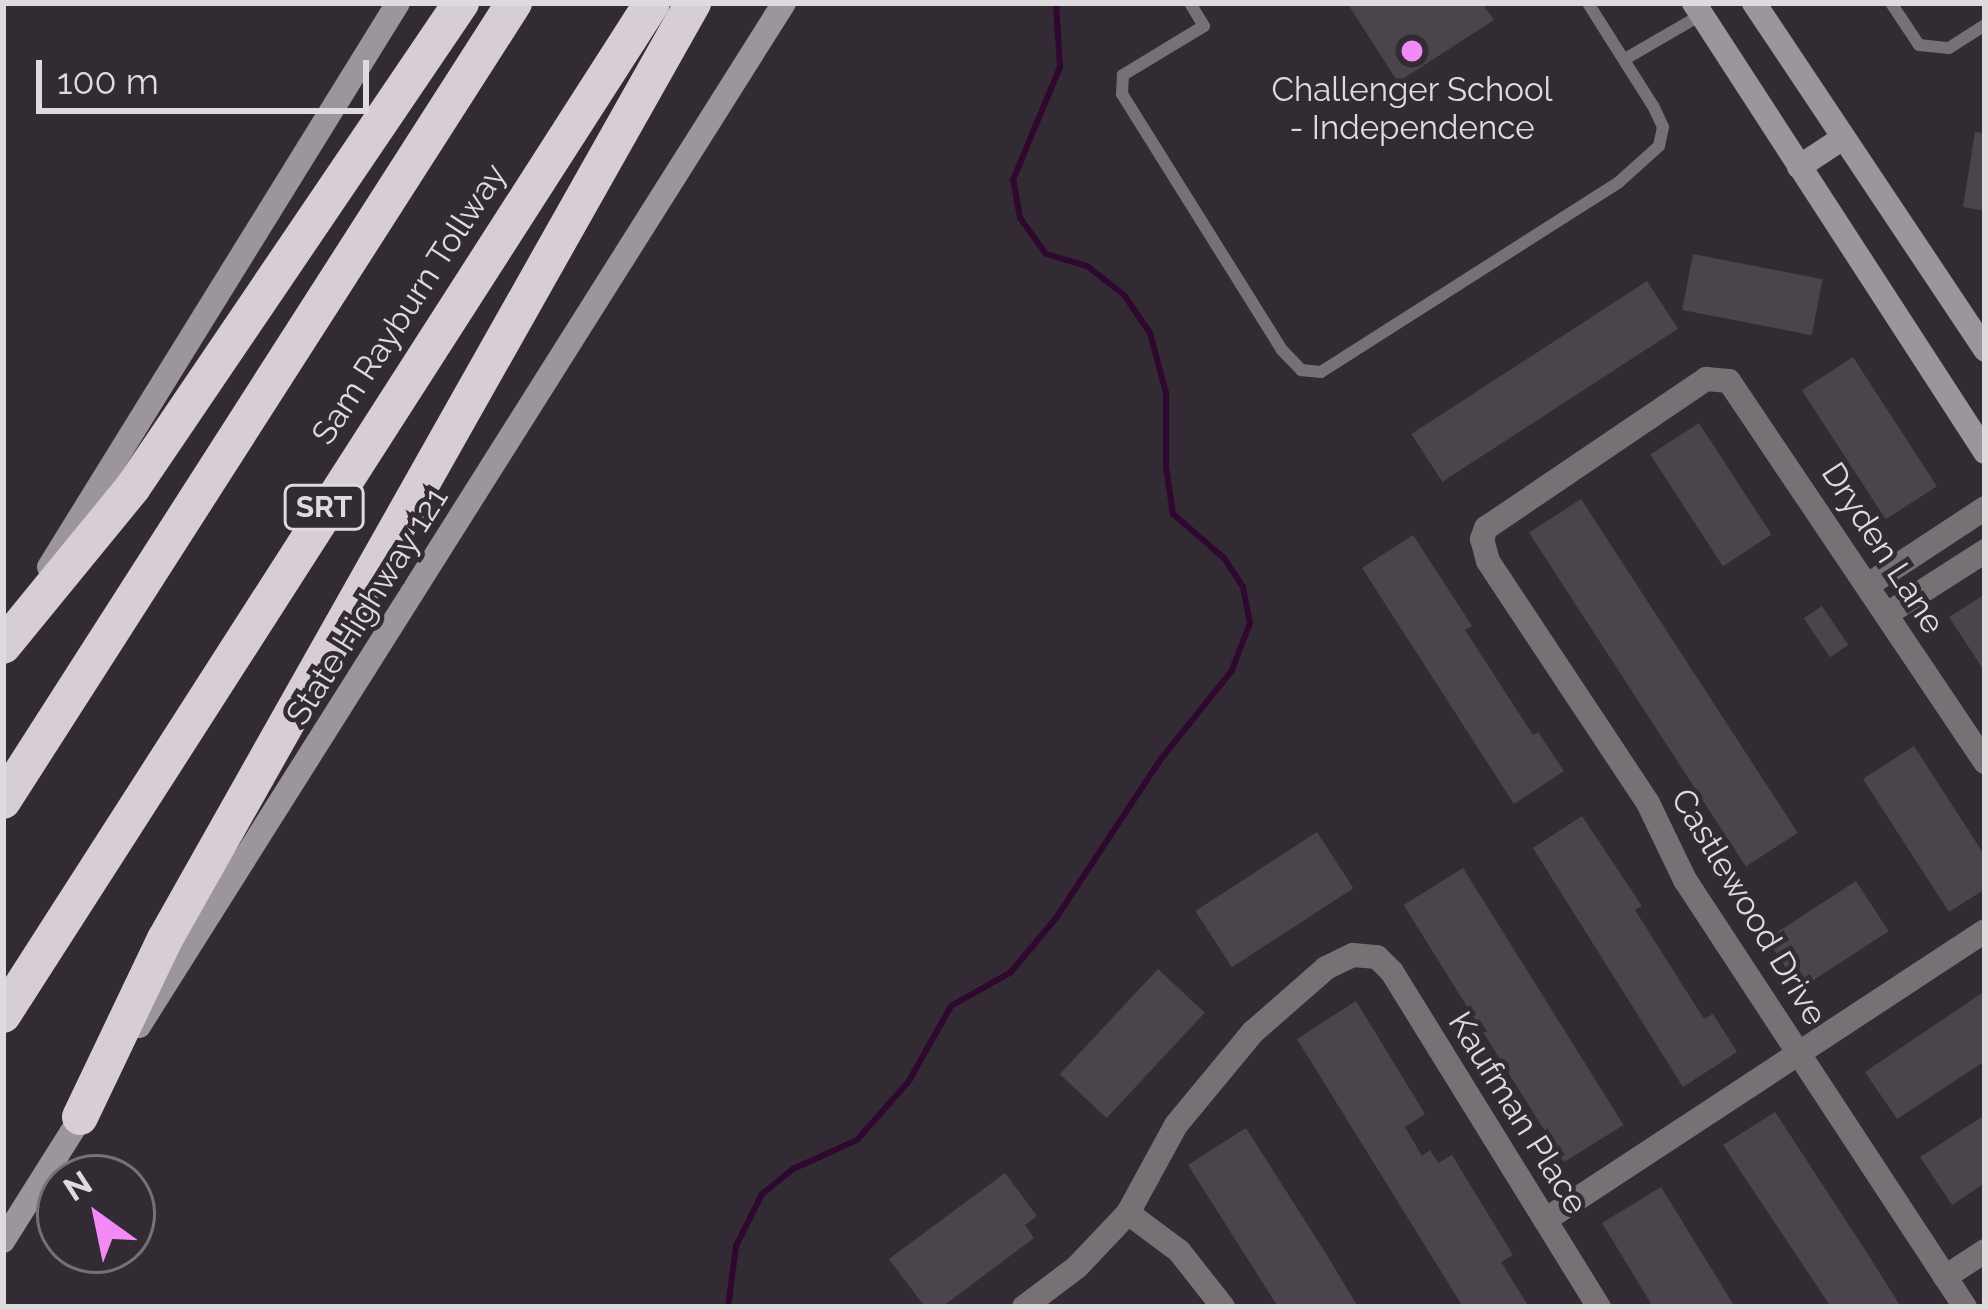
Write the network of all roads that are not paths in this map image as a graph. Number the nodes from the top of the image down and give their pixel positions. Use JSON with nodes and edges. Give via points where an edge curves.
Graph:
{"nodes":[{"id":1,"x":398,"y":3,"type":"edge"},
{"id":2,"x":461,"y":3,"type":"edge"},
{"id":3,"x":514,"y":3,"type":"edge"},
{"id":4,"x":652,"y":3,"type":"edge"},
{"id":5,"x":693,"y":3,"type":"edge"},
{"id":6,"x":784,"y":3,"type":"edge"},
{"id":7,"x":1190,"y":3,"type":"edge"},
{"id":8,"x":1588,"y":3,"type":"edge"},
{"id":9,"x":1754,"y":3,"type":"edge"},
{"id":10,"x":1892,"y":3,"type":"edge"},
{"id":11,"x":1697,"y":9,"type":"edge"},
{"id":12,"x":1985,"y":26,"type":"edge"},
{"id":13,"x":1625,"y":59,"type":"junction"},
{"id":14,"x":1844,"y":138,"type":"junction"},
{"id":15,"x":1799,"y":167,"type":"junction"},
{"id":16,"x":1985,"y":350,"type":"edge"},
{"id":17,"x":1985,"y":452,"type":"edge"},
{"id":18,"x":1985,"y":508,"type":"edge"},
{"id":19,"x":1482,"y":539,"type":"joint"},
{"id":20,"x":1985,"y":550,"type":"edge"},
{"id":21,"x":1868,"y":585,"type":"junction"},
{"id":22,"x":1887,"y":614,"type":"junction"},
{"id":23,"x":3,"y":644,"type":"edge"},
{"id":24,"x":1985,"y":762,"type":"edge"},
{"id":25,"x":3,"y":801,"type":"edge"},
{"id":26,"x":1985,"y":931,"type":"edge"},
{"id":27,"x":3,"y":1015,"type":"edge"},
{"id":28,"x":1799,"y":1054,"type":"junction"},
{"id":29,"x":80,"y":1117,"type":"junction"},
{"id":30,"x":1128,"y":1213,"type":"junction"},
{"id":31,"x":1545,"y":1220,"type":"junction"},
{"id":32,"x":3,"y":1241,"type":"edge"},
{"id":33,"x":1985,"y":1251,"type":"edge"},
{"id":34,"x":1946,"y":1277,"type":"junction"},
{"id":35,"x":1024,"y":1307,"type":"edge"},
{"id":36,"x":1223,"y":1307,"type":"edge"},
{"id":37,"x":1599,"y":1307,"type":"edge"},
{"id":38,"x":1965,"y":1307,"type":"edge"}],
"edges":[{"from":1,"to":23,"type":"main road"},
{"from":2,"to":23,"type":"highway","via":[[133,488]]},
{"from":3,"to":25,"type":"highway"},
{"from":4,"to":27,"type":"highway","name":"Sam Rayburn Tollway","number":"SRT"},
{"from":5,"to":29,"type":"highway","via":[[165,939]]},
{"from":6,"to":29,"type":"main road","name":"State Highway 121"},
{"from":7,"to":13,"type":"lane","via":[[1204,26],[1124,75],[1122,94],[1301,370],[1337,366],[1642,166],[1663,127]]},
{"from":8,"to":13,"type":"lane"},
{"from":9,"to":14,"type":"main road"},
{"from":10,"to":12,"type":"lane","via":[[1918,45],[1949,48]]},
{"from":11,"to":13,"type":"lane"},
{"from":11,"to":15,"type":"main road"},
{"from":14,"to":15,"type":"main road"},
{"from":14,"to":16,"type":"main road"},
{"from":15,"to":17,"type":"main road"},
{"from":18,"to":21,"type":"street"},
{"from":19,"to":21,"type":"street","name":"Dryden Lane","via":[[1492,519],[1706,379],[1719,378],[1737,387]]},
{"from":19,"to":28,"type":"street","name":"Castlewood Drive"},
{"from":20,"to":22,"type":"street"},
{"from":21,"to":22,"type":"street","name":"Dryden Lane"},
{"from":22,"to":24,"type":"street","name":"Dryden Lane"},
{"from":26,"to":28,"type":"street"},
{"from":28,"to":31,"type":"street"},
{"from":28,"to":34,"type":"street","name":"Castlewood Drive"},
{"from":29,"to":32,"type":"main road","name":"State Highway 121"},
{"from":30,"to":31,"type":"street","name":"Kaufman Place","via":[[1176,1125],[1253,1032],[1326,968],[1353,955],[1377,957]]},
{"from":30,"to":35,"type":"street"},
{"from":30,"to":36,"type":"street","via":[[1179,1251]]},
{"from":31,"to":37,"type":"street","name":"Kaufman Place"},
{"from":33,"to":34,"type":"street"},
{"from":34,"to":38,"type":"street","name":"Castlewood Drive"}]}
